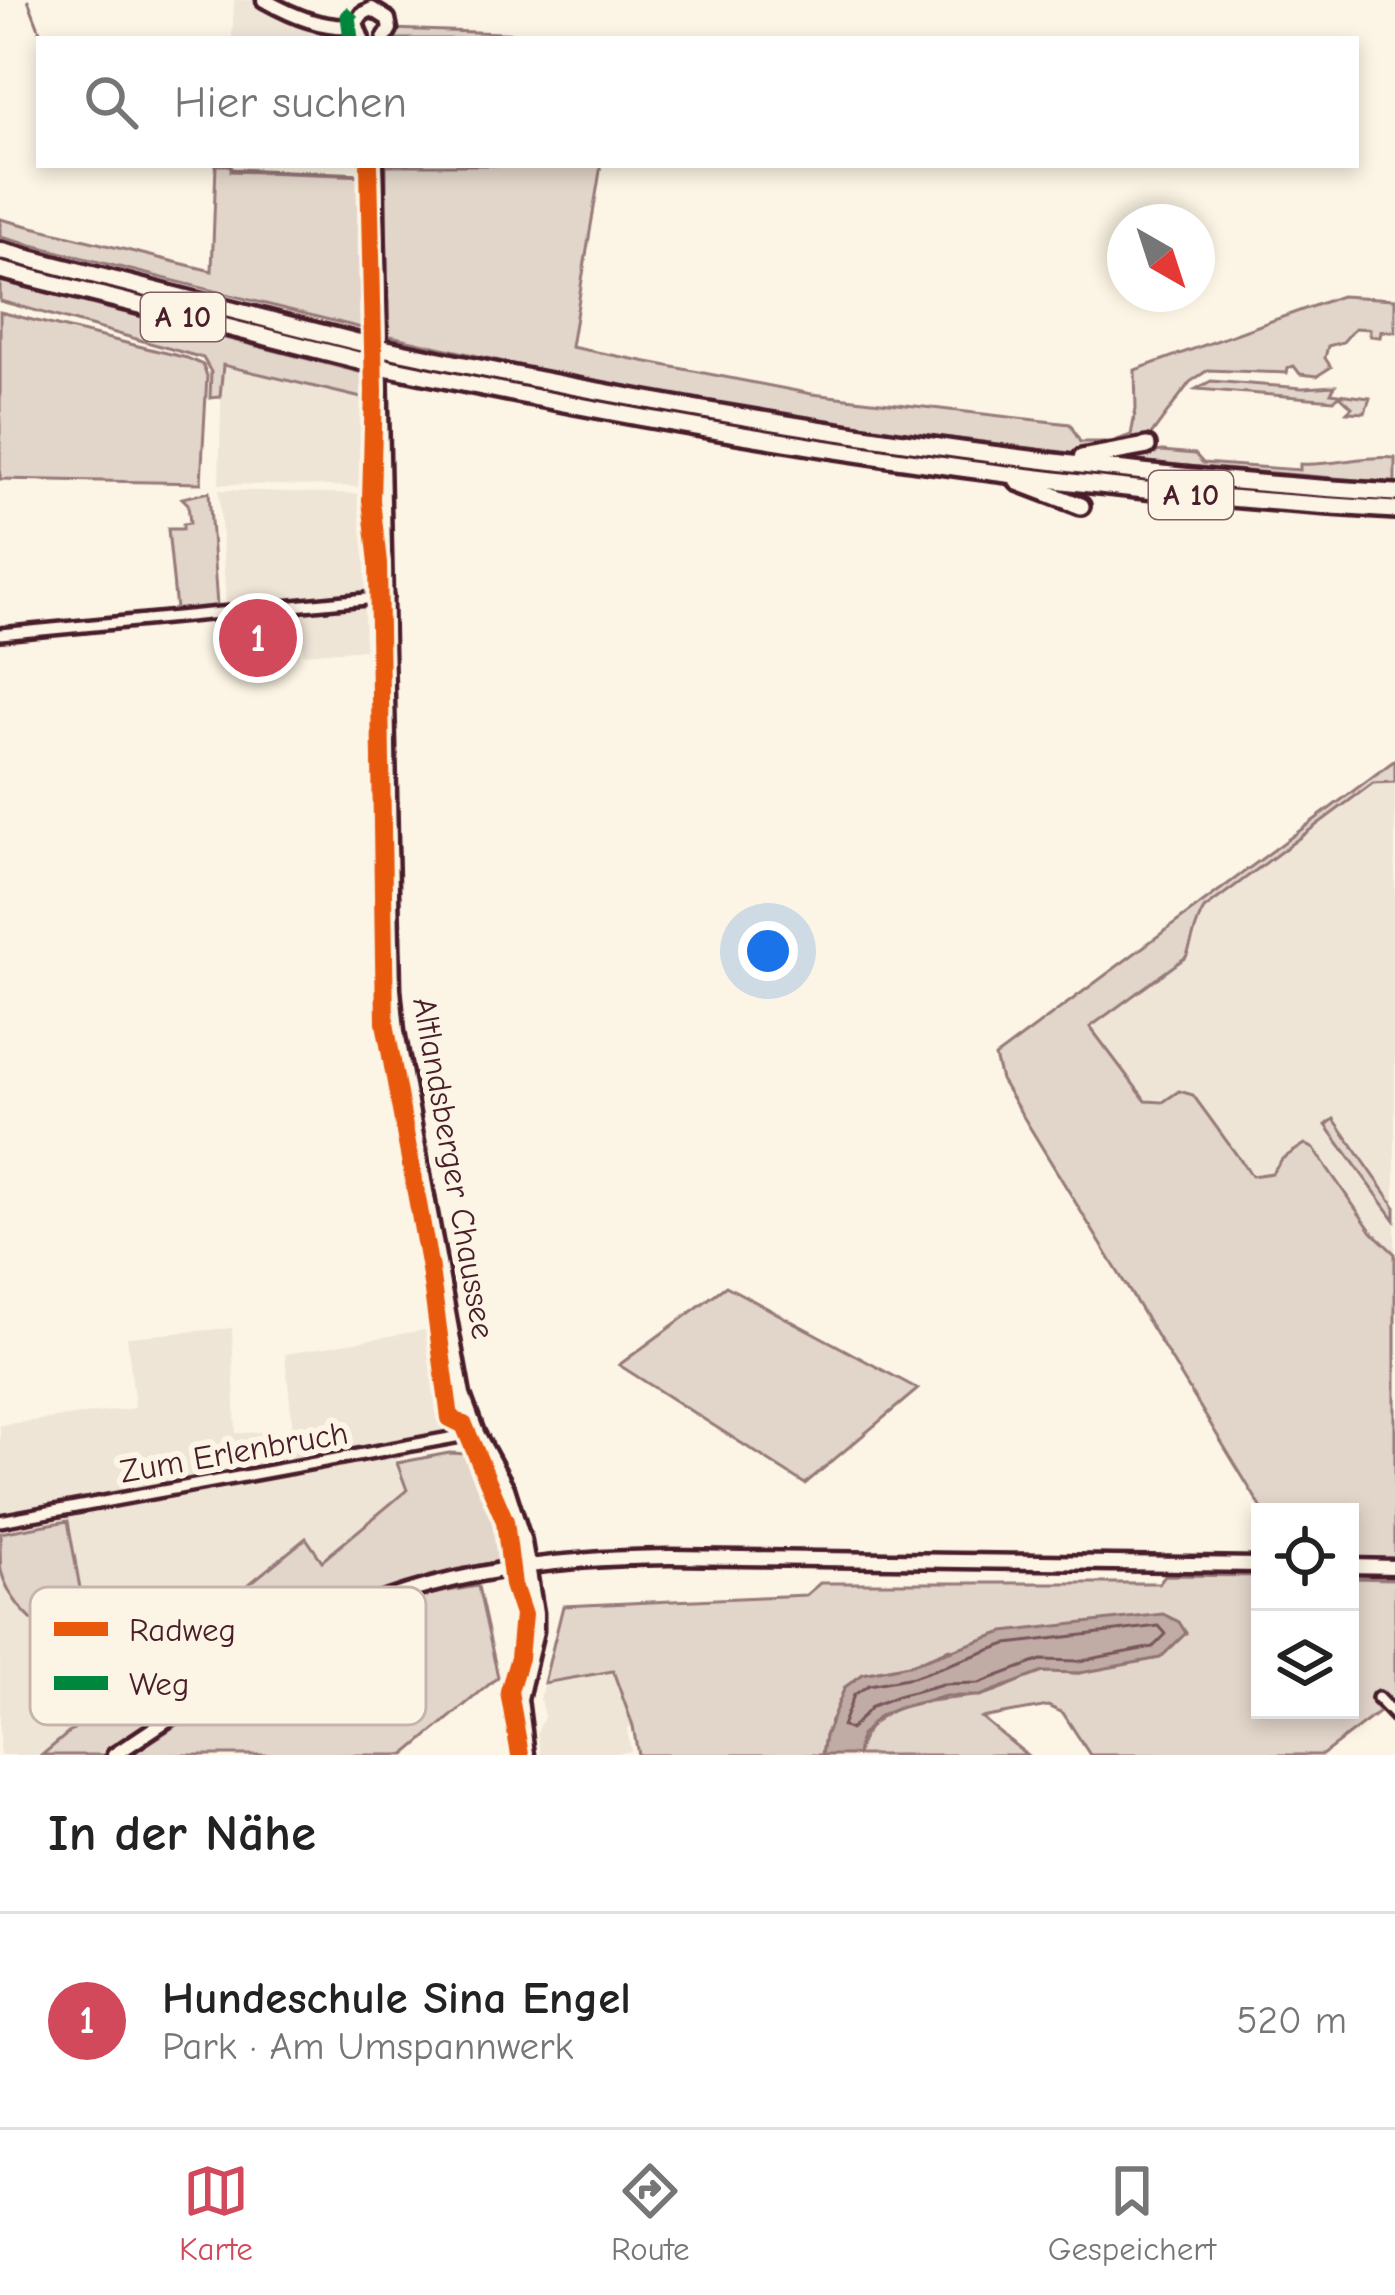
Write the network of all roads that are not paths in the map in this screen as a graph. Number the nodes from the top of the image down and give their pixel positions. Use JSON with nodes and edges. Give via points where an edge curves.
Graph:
{"nodes":[{"id":1,"x":264,"y":0,"type":"edge"},
{"id":2,"x":372,"y":5,"type":"edge"},
{"id":3,"x":359,"y":33,"type":"edge"},
{"id":4,"x":386,"y":36,"type":"edge"},
{"id":5,"x":376,"y":168,"type":"edge"},
{"id":6,"x":0,"y":251,"type":"edge"},
{"id":7,"x":0,"y":270,"type":"edge"},
{"id":8,"x":372,"y":339,"type":"junction"},
{"id":9,"x":1147,"y":446,"type":"dead end"},
{"id":10,"x":1036,"y":461,"type":"junction"},
{"id":11,"x":987,"y":472,"type":"junction"},
{"id":12,"x":1395,"y":493,"type":"edge"},
{"id":13,"x":1081,"y":506,"type":"dead end"},
{"id":14,"x":1395,"y":510,"type":"edge"},
{"id":15,"x":387,"y":597,"type":"junction"},
{"id":16,"x":0,"y":634,"type":"edge"},
{"id":17,"x":477,"y":1433,"type":"junction"},
{"id":18,"x":0,"y":1521,"type":"edge"},
{"id":19,"x":528,"y":1564,"type":"junction"},
{"id":20,"x":1251,"y":1565,"type":"edge"},
{"id":21,"x":1359,"y":1566,"type":"edge"},
{"id":22,"x":1395,"y":1567,"type":"edge"},
{"id":23,"x":426,"y":1587,"type":"edge"},
{"id":24,"x":1378,"y":1698,"type":"dead end"},
{"id":25,"x":1395,"y":1715,"type":"edge"},
{"id":26,"x":160,"y":1725,"type":"edge"},
{"id":27,"x":114,"y":1755,"type":"edge"},
{"id":28,"x":527,"y":1755,"type":"edge"}],
"edges":[{"from":1,"to":3,"type":"street"},
{"from":2,"to":3,"type":"street"},
{"from":2,"to":4,"type":"street","via":[[388,19]]},
{"from":5,"to":8,"type":"street","name":"Altlandsberger Chaussee"},
{"from":6,"to":8,"type":"highway","number":"A 10"},
{"from":7,"to":11,"type":"highway","number":"A 10","bridge":true,"via":[[390,368],[750,440]]},
{"from":8,"to":10,"type":"highway","number":"A 10","bridge":true,"via":[[392,350],[701,412]]},
{"from":8,"to":15,"type":"street","name":"Altlandsberger Chaussee"},
{"from":9,"to":10,"type":"highway"},
{"from":10,"to":12,"type":"highway","number":"A 10"},
{"from":11,"to":13,"type":"highway"},
{"from":11,"to":14,"type":"highway","number":"A 10"},
{"from":15,"to":16,"type":"street"},
{"from":15,"to":17,"type":"street","name":"Altlandsberger Chaussee","via":[[397,1031],[459,1375]]},
{"from":17,"to":18,"type":"street","name":"Zum Erlenbruch"},
{"from":17,"to":19,"type":"street","name":"Altlandsberger Chaussee","via":[[512,1502]]},
{"from":19,"to":20,"type":"street","via":[[670,1558]]},
{"from":19,"to":23,"type":"street"},
{"from":19,"to":28,"type":"street","name":"Altlandsberger Chaussee","via":[[536,1631],[520,1699]]},
{"from":21,"to":22,"type":"street"},
{"from":24,"to":25,"type":"street"},
{"from":26,"to":27,"type":"street"}]}
